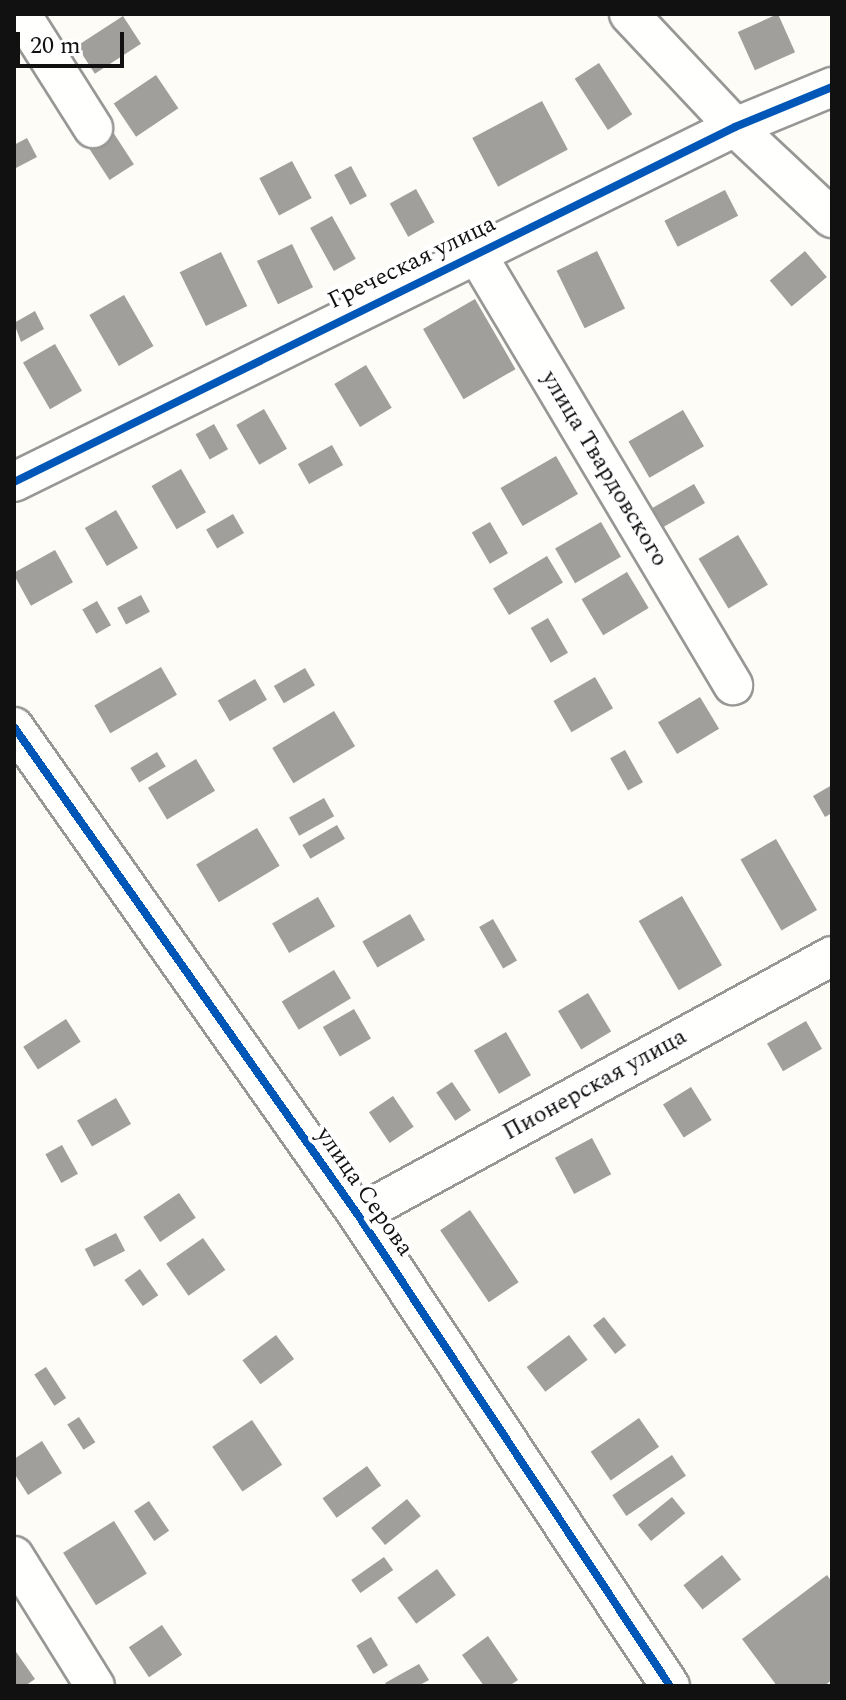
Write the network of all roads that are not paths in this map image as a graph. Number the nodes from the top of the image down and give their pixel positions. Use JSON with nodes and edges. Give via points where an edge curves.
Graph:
{"nodes":[{"id":1,"x":21,"y":14,"type":"edge"},
{"id":2,"x":629,"y":14,"type":"edge"},
{"id":3,"x":832,"y":87,"type":"edge"},
{"id":4,"x":735,"y":127,"type":"junction"},
{"id":5,"x":93,"y":128,"type":"dead end"},
{"id":6,"x":832,"y":218,"type":"edge"},
{"id":7,"x":476,"y":253,"type":"junction"},
{"id":8,"x":14,"y":482,"type":"edge"},
{"id":9,"x":733,"y":685,"type":"dead end"},
{"id":10,"x":14,"y":727,"type":"edge"},
{"id":11,"x":832,"y":956,"type":"edge"},
{"id":12,"x":358,"y":1215,"type":"junction"},
{"id":13,"x":14,"y":1556,"type":"edge"},
{"id":14,"x":95,"y":1686,"type":"edge"},
{"id":15,"x":670,"y":1686,"type":"edge"}],
"edges":[{"from":1,"to":5,"type":"street"},
{"from":2,"to":4,"type":"street"},
{"from":3,"to":4,"type":"street","name":"Греческая улица"},
{"from":4,"to":6,"type":"street"},
{"from":4,"to":7,"type":"street","name":"Греческая улица"},
{"from":7,"to":8,"type":"street","name":"Греческая улица"},
{"from":7,"to":9,"type":"street","name":"улица Твардовского"},
{"from":10,"to":12,"type":"street","name":"улица Серова"},
{"from":11,"to":12,"type":"street","name":"Пионерская улица"},
{"from":12,"to":15,"type":"street","name":"улица Серова"},
{"from":13,"to":14,"type":"street"}]}
